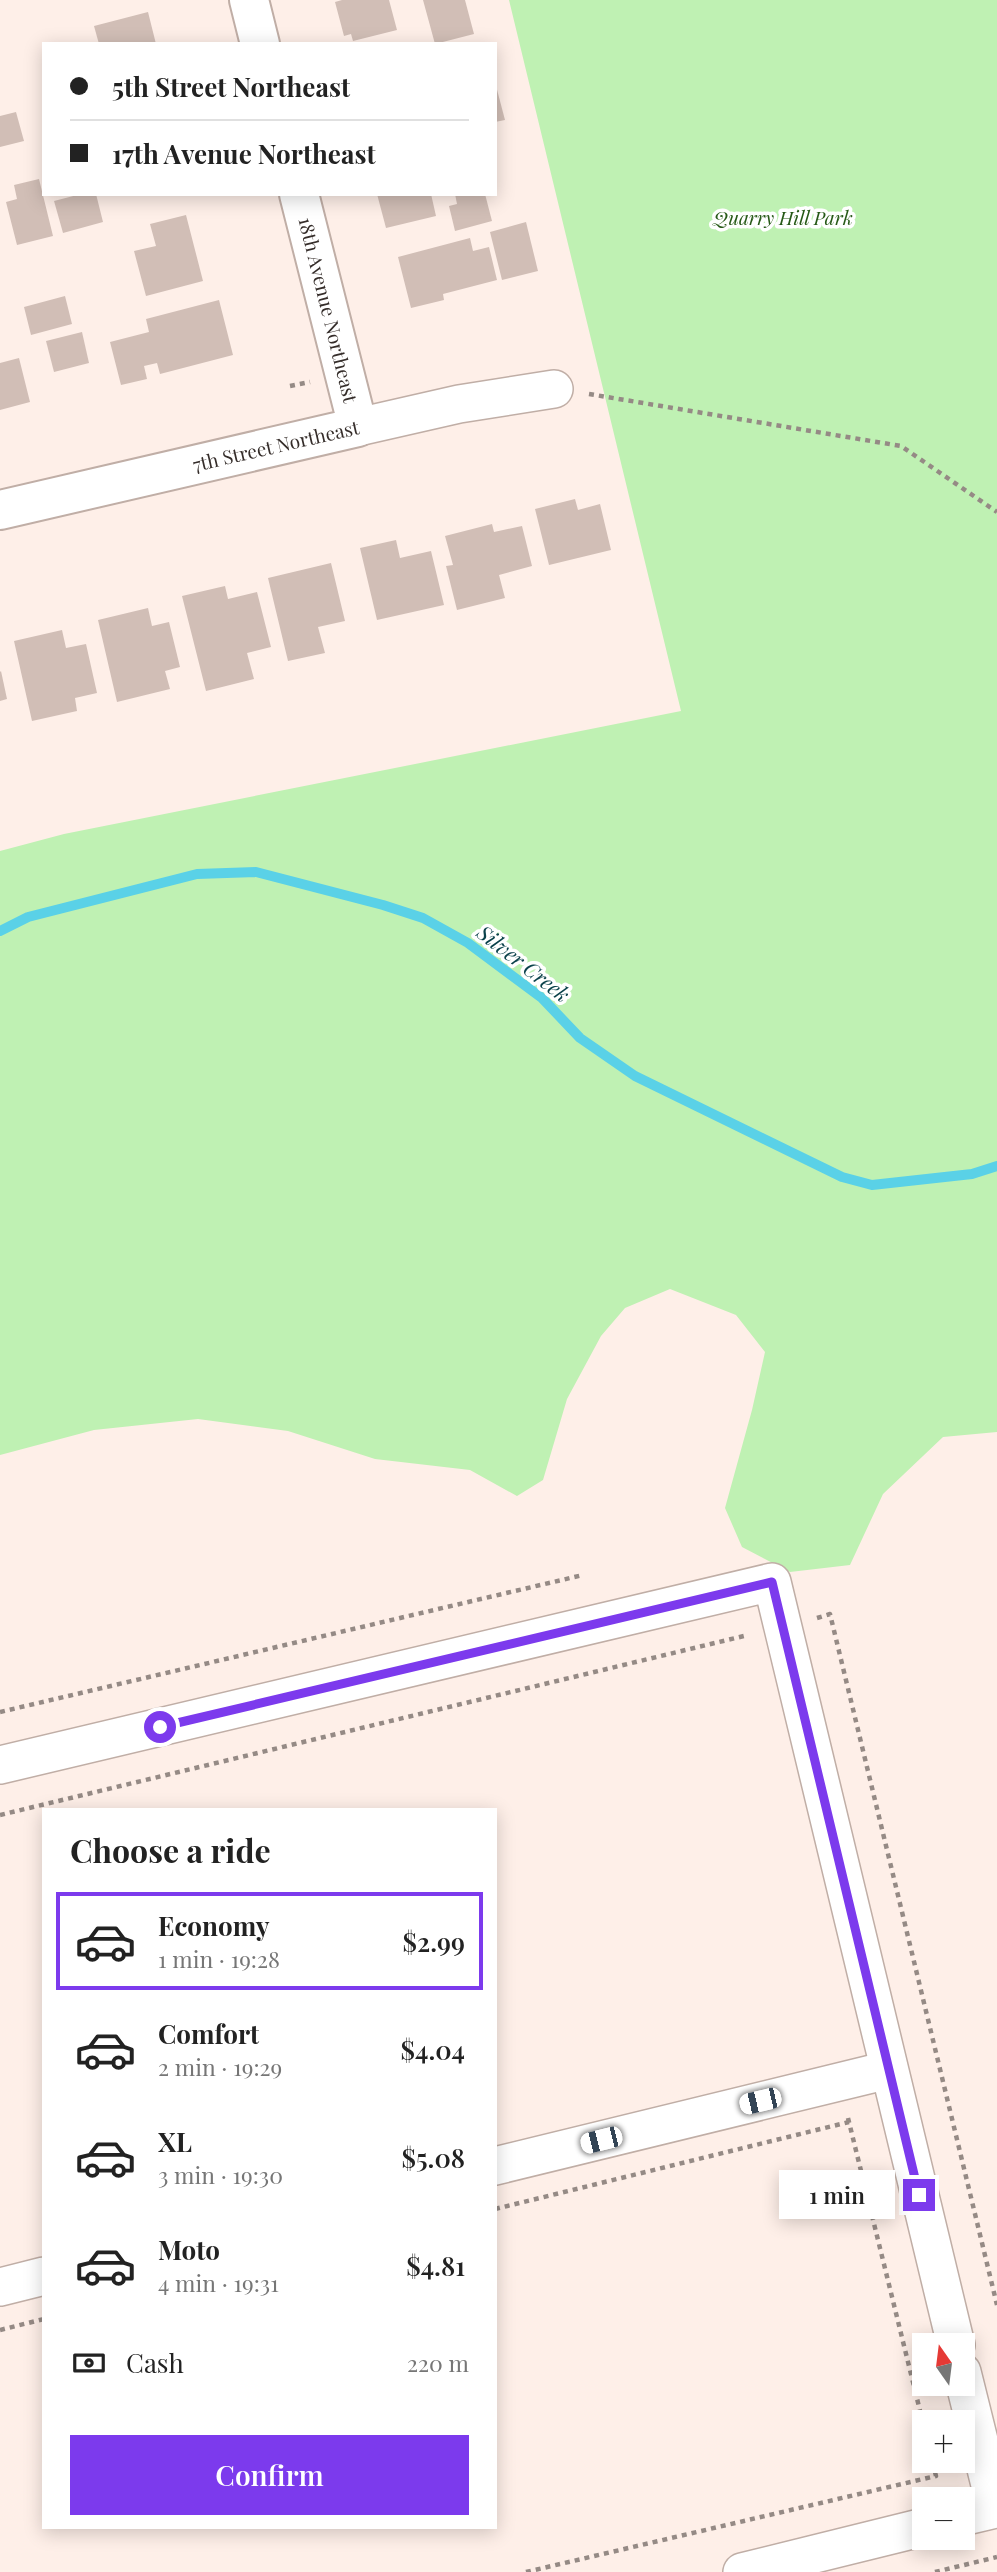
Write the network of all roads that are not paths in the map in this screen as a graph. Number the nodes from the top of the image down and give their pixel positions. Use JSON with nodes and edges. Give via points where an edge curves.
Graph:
{"nodes":[{"id":1,"x":249,"y":0,"type":"edge"},
{"id":2,"x":260,"y":42,"type":"edge"},
{"id":3,"x":300,"y":196,"type":"edge"},
{"id":4,"x":554,"y":388,"type":"road end"},
{"id":5,"x":358,"y":426,"type":"junction"},
{"id":6,"x":0,"y":510,"type":"edge"},
{"id":7,"x":0,"y":1765,"type":"edge"},
{"id":8,"x":888,"y":2070,"type":"junction"},
{"id":9,"x":497,"y":2166,"type":"edge"},
{"id":10,"x":42,"y":2276,"type":"edge"},
{"id":11,"x":0,"y":2287,"type":"edge"},
{"id":12,"x":953,"y":2333,"type":"edge"},
{"id":13,"x":968,"y":2396,"type":"edge"},
{"id":14,"x":996,"y":2509,"type":"edge"},
{"id":15,"x":975,"y":2514,"type":"edge"},
{"id":16,"x":912,"y":2530,"type":"edge"},
{"id":17,"x":742,"y":2572,"type":"edge"}],
"edges":[{"from":1,"to":2,"type":"street"},
{"from":3,"to":5,"type":"street","name":"18th Avenue Northeast"},
{"from":4,"to":5,"type":"street","name":"7th Street Northeast"},
{"from":5,"to":6,"type":"street","name":"7th Street Northeast"},
{"from":7,"to":8,"type":"street","via":[[772,1582]]},
{"from":8,"to":9,"type":"street"},
{"from":8,"to":12,"type":"street"},
{"from":10,"to":11,"type":"street"},
{"from":13,"to":14,"type":"street"},
{"from":14,"to":15,"type":"street"},
{"from":16,"to":17,"type":"street"}]}
